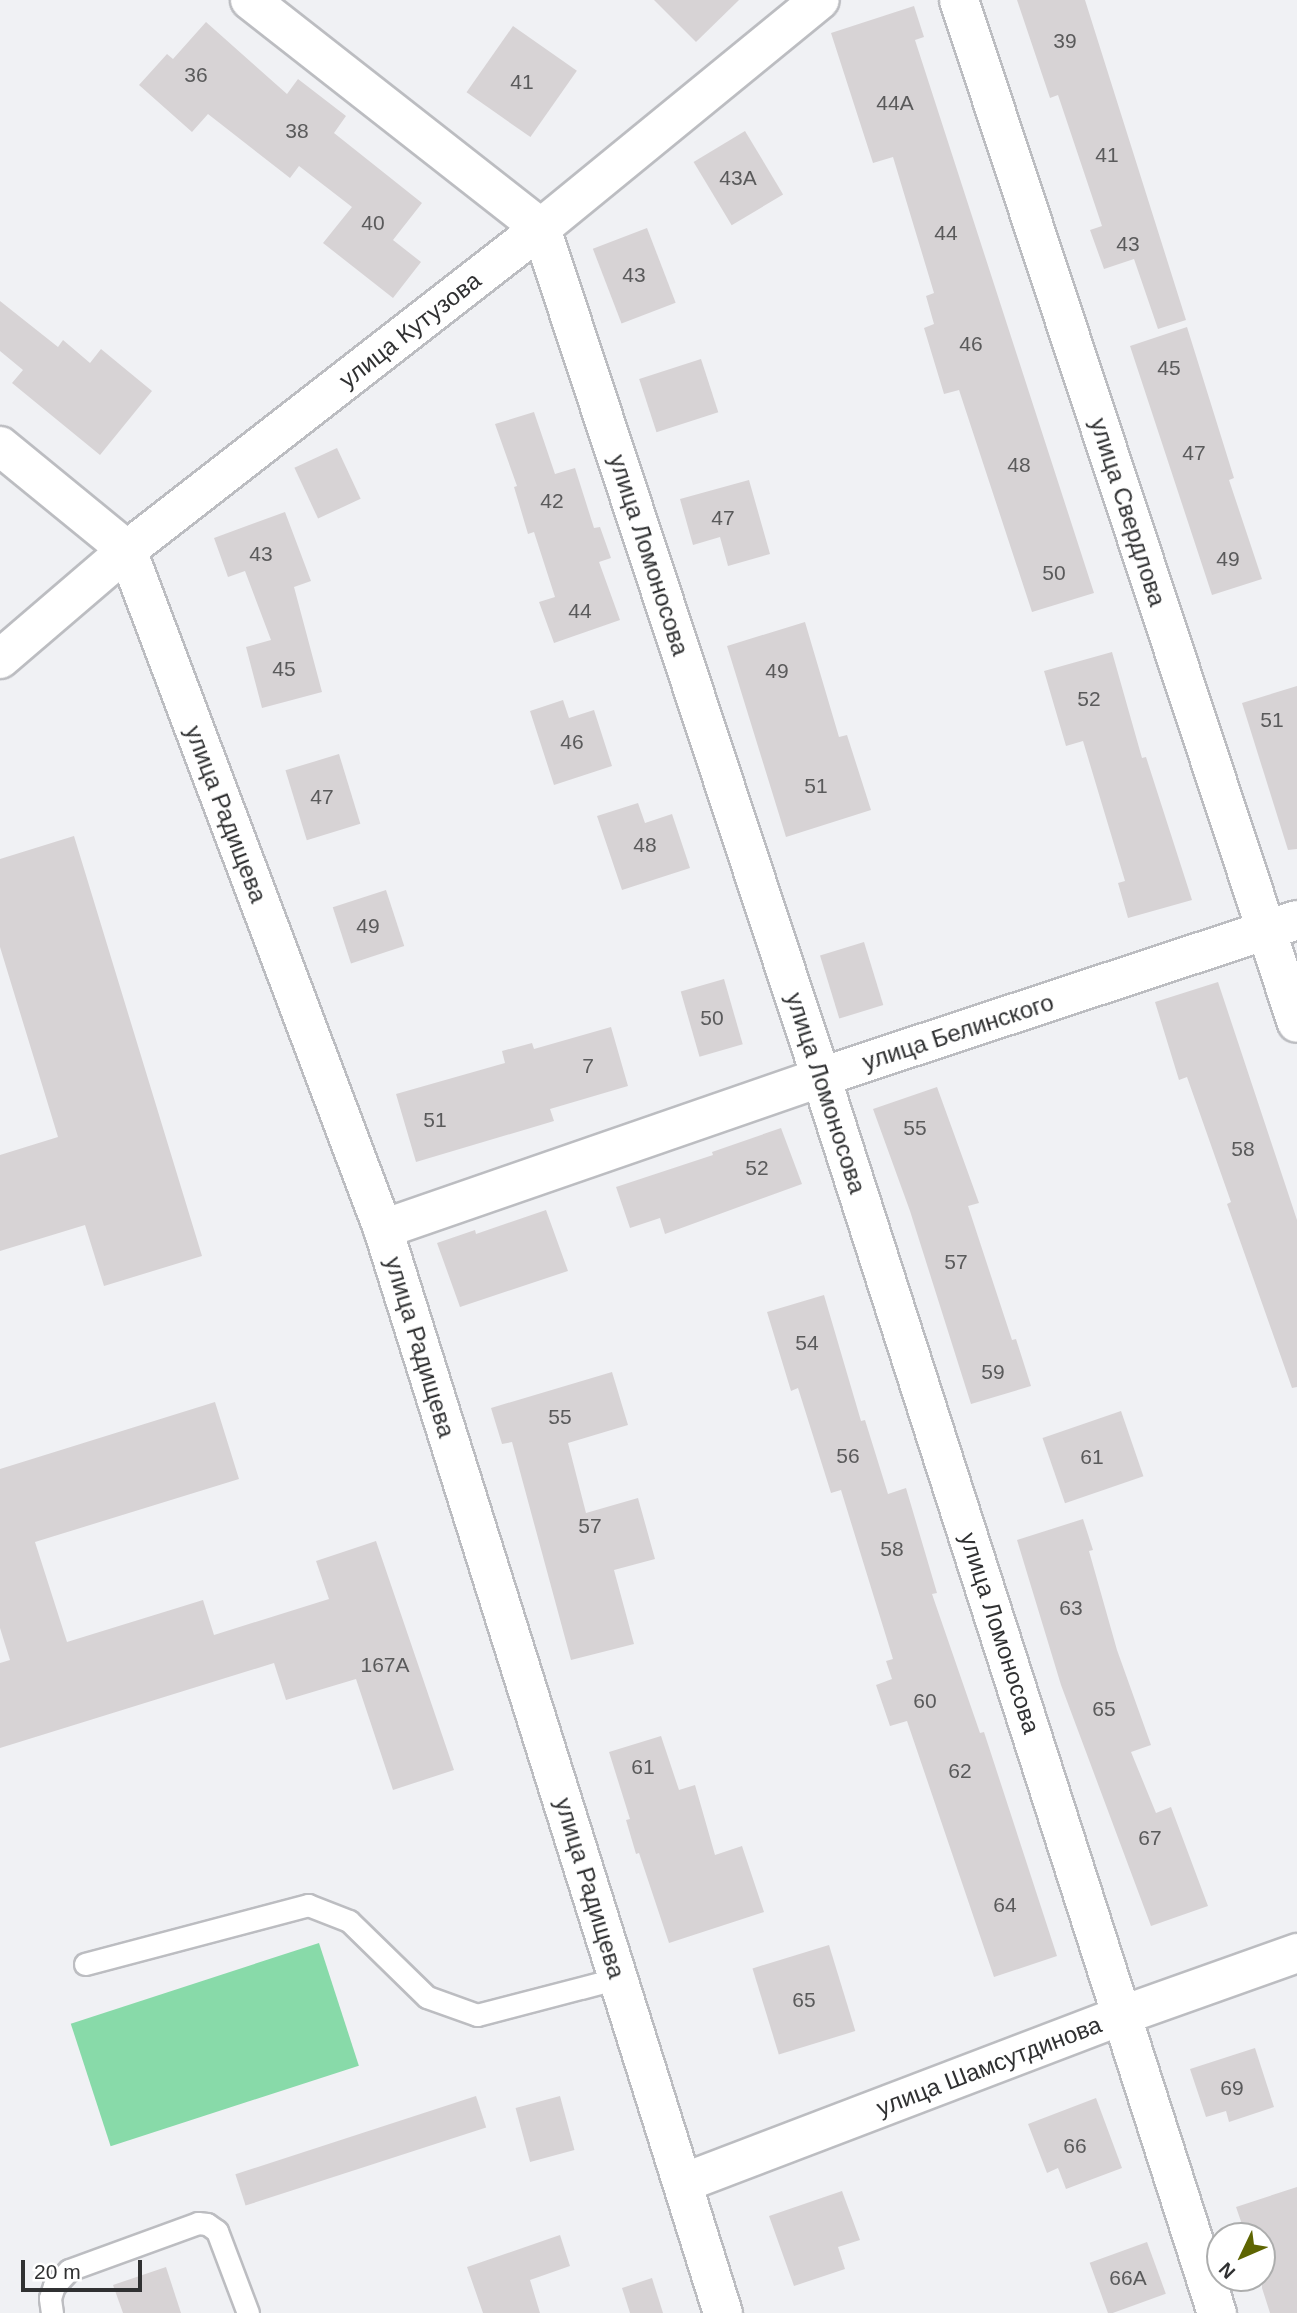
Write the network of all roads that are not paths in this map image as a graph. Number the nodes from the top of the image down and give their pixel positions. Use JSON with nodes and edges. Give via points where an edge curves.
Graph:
{"nodes":[{"id":1,"x":250,"y":0,"type":"edge"},
{"id":2,"x":820,"y":0,"type":"edge"},
{"id":3,"x":959,"y":0,"type":"edge"},
{"id":4,"x":541,"y":228,"type":"junction"},
{"id":5,"x":0,"y":446,"type":"edge"},
{"id":6,"x":127,"y":551,"type":"junction"},
{"id":7,"x":0,"y":659,"type":"edge"},
{"id":8,"x":1282,"y":925,"type":"edge"},
{"id":9,"x":1297,"y":1023,"type":"edge"},
{"id":10,"x":821,"y":1077,"type":"junction"},
{"id":11,"x":383,"y":1229,"type":"junction"},
{"id":12,"x":1297,"y":1954,"type":"edge"},
{"id":13,"x":86,"y":1964,"type":"dead end"},
{"id":14,"x":619,"y":1978,"type":"junction"},
{"id":15,"x":1123,"y":2015,"type":"junction"},
{"id":16,"x":683,"y":2183,"type":"junction"},
{"id":17,"x":52,"y":2313,"type":"edge"},
{"id":18,"x":248,"y":2313,"type":"edge"},
{"id":19,"x":723,"y":2313,"type":"edge"},
{"id":20,"x":1217,"y":2313,"type":"edge"}],
"edges":[{"from":1,"to":4,"type":"street"},
{"from":2,"to":4,"type":"street","name":"улица Кутузова"},
{"from":3,"to":8,"type":"street","name":"улица Свердлова"},
{"from":4,"to":6,"type":"street","name":"улица Кутузова"},
{"from":4,"to":10,"type":"street","name":"улица Ломоносова"},
{"from":5,"to":6,"type":"street","name":"улица Радищева"},
{"from":6,"to":7,"type":"street","name":"улица Кутузова"},
{"from":6,"to":11,"type":"street","name":"улица Радищева"},
{"from":8,"to":9,"type":"street","name":"улица Свердлова"},
{"from":8,"to":10,"type":"street","name":"улица Белинского"},
{"from":10,"to":11,"type":"street","name":"улица Белинского"},
{"from":10,"to":15,"type":"street","name":"улица Ломоносова"},
{"from":11,"to":14,"type":"street","name":"улица Радищева"},
{"from":12,"to":15,"type":"street","name":"улица Шамсутдинова"},
{"from":13,"to":14,"type":"lane","via":[[308,1905],[349,1921],[426,1997],[477,2015]]},
{"from":14,"to":16,"type":"street","name":"улица Радищева"},
{"from":15,"to":16,"type":"street","name":"улица Шамсутдинова"},
{"from":15,"to":20,"type":"street","name":"улица Ломоносова"},
{"from":16,"to":19,"type":"street","name":"улица Радищева"},
{"from":17,"to":18,"type":"lane","via":[[54,2286],[69,2270],[198,2223],[217,2231]]}]}
